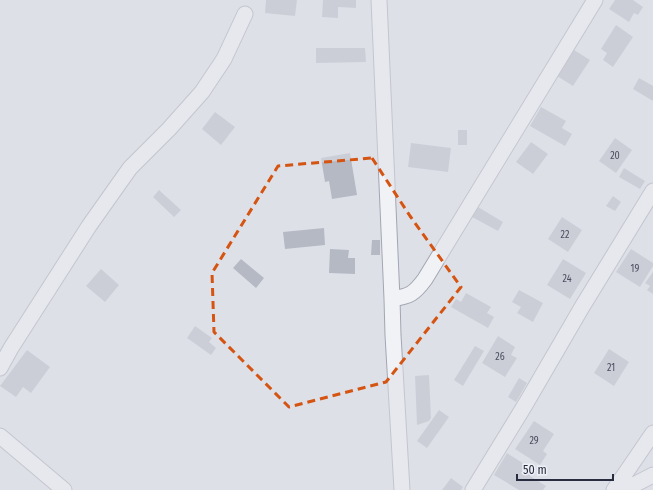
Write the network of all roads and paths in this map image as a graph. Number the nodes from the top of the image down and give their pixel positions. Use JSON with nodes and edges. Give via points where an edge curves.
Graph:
{"nodes":[{"id":1,"x":378,"y":0,"type":"edge"},
{"id":2,"x":594,"y":0,"type":"edge"},
{"id":3,"x":245,"y":14,"type":"dead end"},
{"id":4,"x":653,"y":191,"type":"edge"},
{"id":5,"x":392,"y":299,"type":"junction"},
{"id":6,"x":0,"y":368,"type":"edge"},
{"id":7,"x":653,"y":433,"type":"edge"},
{"id":8,"x":0,"y":436,"type":"edge"},
{"id":9,"x":653,"y":474,"type":"edge"},
{"id":10,"x":64,"y":490,"type":"edge"},
{"id":11,"x":402,"y":490,"type":"edge"},
{"id":12,"x":473,"y":490,"type":"edge"},
{"id":13,"x":614,"y":490,"type":"edge"},
{"id":14,"x":624,"y":490,"type":"edge"}],
"edges":[{"from":1,"to":5,"type":"street"},
{"from":2,"to":5,"type":"street","via":[[425,279],[418,289],[408,296]]},
{"from":3,"to":6,"type":"street","via":[[224,59],[202,92],[169,130],[130,168],[89,226]]},
{"from":4,"to":12,"type":"street"},
{"from":5,"to":11,"type":"street"},
{"from":7,"to":13,"type":"street"},
{"from":8,"to":10,"type":"street"},
{"from":9,"to":14,"type":"street"}]}
